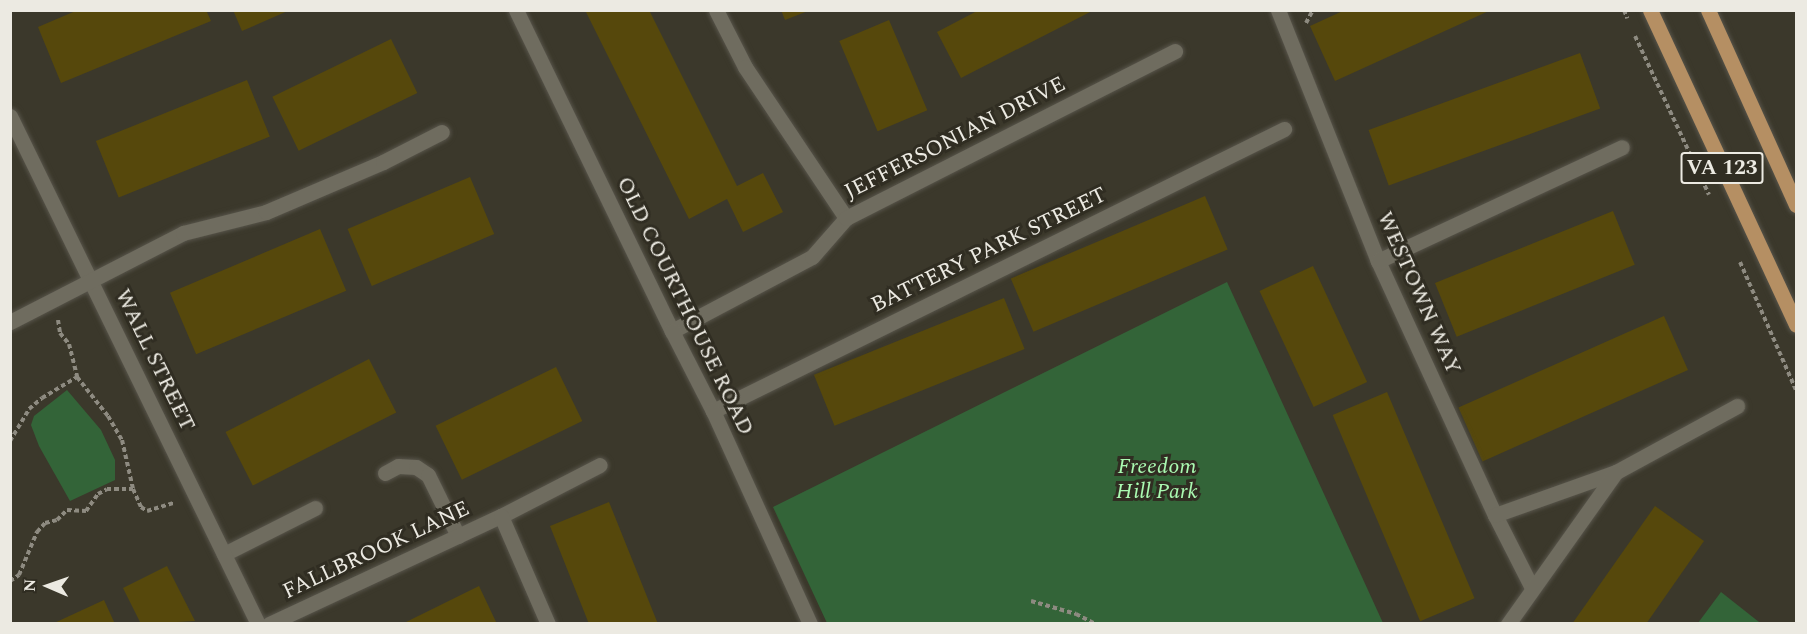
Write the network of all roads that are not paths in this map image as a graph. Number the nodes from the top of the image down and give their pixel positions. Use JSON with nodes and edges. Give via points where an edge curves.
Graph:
{"nodes":[{"id":1,"x":516,"y":10,"type":"edge"},
{"id":2,"x":716,"y":10,"type":"edge"},
{"id":3,"x":1278,"y":10,"type":"edge"},
{"id":4,"x":1650,"y":10,"type":"edge"},
{"id":5,"x":1708,"y":10,"type":"edge"},
{"id":6,"x":1175,"y":51,"type":"dead end"},
{"id":7,"x":10,"y":116,"type":"edge"},
{"id":8,"x":1284,"y":129,"type":"dead end"},
{"id":9,"x":442,"y":132,"type":"dead end"},
{"id":10,"x":1622,"y":147,"type":"dead end"},
{"id":11,"x":1797,"y":205,"type":"edge"},
{"id":12,"x":846,"y":218,"type":"junction"},
{"id":13,"x":1378,"y":261,"type":"junction"},
{"id":14,"x":92,"y":282,"type":"junction"},
{"id":15,"x":10,"y":322,"type":"edge"},
{"id":16,"x":1797,"y":325,"type":"edge"},
{"id":17,"x":672,"y":331,"type":"junction"},
{"id":18,"x":1737,"y":406,"type":"dead end"},
{"id":19,"x":713,"y":411,"type":"junction"},
{"id":20,"x":600,"y":465,"type":"dead end"},
{"id":21,"x":1616,"y":472,"type":"junction"},
{"id":22,"x":385,"y":473,"type":"dead end"},
{"id":23,"x":315,"y":508,"type":"dead end"},
{"id":24,"x":1495,"y":515,"type":"junction"},
{"id":25,"x":501,"y":516,"type":"junction"},
{"id":26,"x":458,"y":536,"type":"junction"},
{"id":27,"x":224,"y":554,"type":"junction"},
{"id":28,"x":1532,"y":588,"type":"junction"},
{"id":29,"x":258,"y":624,"type":"edge"},
{"id":30,"x":269,"y":624,"type":"edge"},
{"id":31,"x":548,"y":624,"type":"edge"},
{"id":32,"x":810,"y":624,"type":"edge"},
{"id":33,"x":1508,"y":624,"type":"edge"}],
"edges":[{"from":1,"to":17,"type":"street","name":"OLD COURTHOUSE ROAD"},
{"from":2,"to":12,"type":"street","via":[[745,67]]},
{"from":3,"to":13,"type":"street","name":"WESTOWN WAY"},
{"from":4,"to":16,"type":"main road","number":"VA 123"},
{"from":5,"to":11,"type":"main road","number":"VA 123"},
{"from":6,"to":12,"type":"street","name":"JEFFERSONIAN DRIVE"},
{"from":7,"to":14,"type":"street","name":"WALL STREET"},
{"from":8,"to":19,"type":"street","name":"BATTERY PARK STREET"},
{"from":9,"to":14,"type":"street","via":[[266,212],[183,233]]},
{"from":10,"to":13,"type":"street"},
{"from":12,"to":17,"type":"street","name":"JEFFERSONIAN DRIVE","via":[[812,257]]},
{"from":13,"to":24,"type":"street","name":"WESTOWN WAY"},
{"from":14,"to":15,"type":"street"},
{"from":14,"to":27,"type":"street","name":"WALL STREET"},
{"from":17,"to":19,"type":"street","name":"OLD COURTHOUSE ROAD"},
{"from":18,"to":21,"type":"street"},
{"from":19,"to":32,"type":"street","name":"OLD COURTHOUSE ROAD"},
{"from":20,"to":25,"type":"street","name":"FALLBROOK LANE"},
{"from":21,"to":24,"type":"street"},
{"from":21,"to":28,"type":"street"},
{"from":22,"to":26,"type":"street","via":[[398,466],[416,467],[428,476]]},
{"from":23,"to":27,"type":"street"},
{"from":24,"to":28,"type":"street","name":"WESTOWN WAY"},
{"from":25,"to":26,"type":"street","name":"FALLBROOK LANE"},
{"from":25,"to":31,"type":"street","name":"FALLBROOK LANE"},
{"from":26,"to":30,"type":"street","name":"FALLBROOK LANE"},
{"from":27,"to":29,"type":"street","name":"WALL STREET"},
{"from":28,"to":33,"type":"street"}]}
